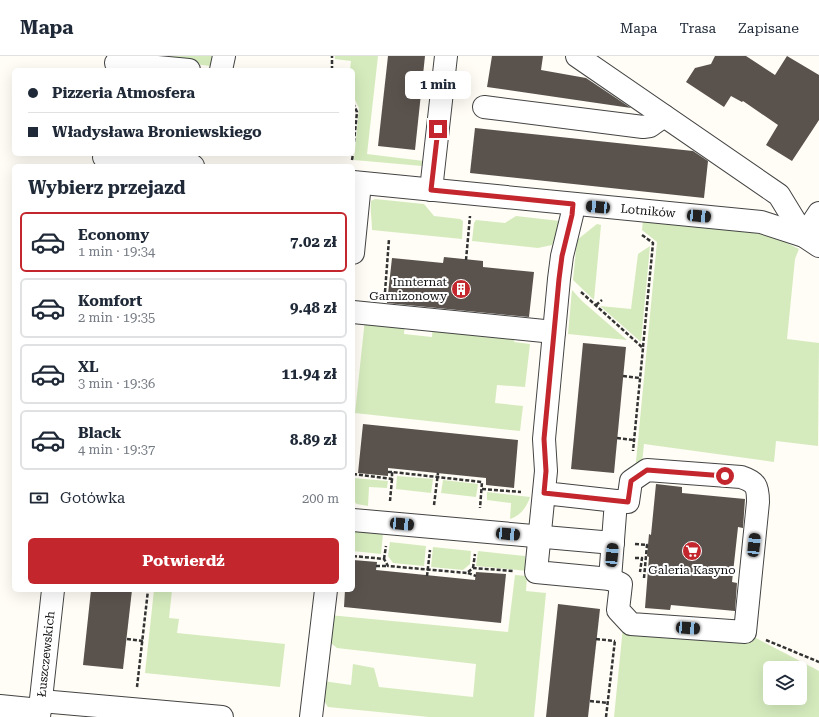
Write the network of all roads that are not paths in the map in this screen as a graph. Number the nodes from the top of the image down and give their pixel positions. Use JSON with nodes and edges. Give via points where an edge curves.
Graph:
{"nodes":[{"id":1,"x":224,"y":56,"type":"edge"},
{"id":2,"x":446,"y":56,"type":"edge"},
{"id":3,"x":577,"y":56,"type":"edge"},
{"id":4,"x":116,"y":63,"type":"edge"},
{"id":5,"x":168,"y":68,"type":"edge"},
{"id":6,"x":222,"y":68,"type":"edge"},
{"id":7,"x":484,"y":107,"type":"dead end"},
{"id":8,"x":664,"y":116,"type":"junction"},
{"id":9,"x":104,"y":159,"type":"edge"},
{"id":10,"x":168,"y":164,"type":"edge"},
{"id":11,"x":357,"y":183,"type":"edge"},
{"id":12,"x":431,"y":190,"type":"junction"},
{"id":13,"x":573,"y":204,"type":"junction"},
{"id":14,"x":819,"y":213,"type":"edge"},
{"id":15,"x":355,"y":218,"type":"edge"},
{"id":16,"x":811,"y":241,"type":"edge"},
{"id":17,"x":355,"y":312,"type":"edge"},
{"id":18,"x":554,"y":332,"type":"junction"},
{"id":19,"x":544,"y":493,"type":"junction"},
{"id":20,"x":616,"y":502,"type":"junction"},
{"id":21,"x":355,"y":520,"type":"edge"},
{"id":22,"x":539,"y":536,"type":"junction"},
{"id":23,"x":623,"y":544,"type":"junction"},
{"id":24,"x":610,"y":579,"type":"junction"},
{"id":25,"x":53,"y":592,"type":"edge"},
{"id":26,"x":326,"y":592,"type":"edge"},
{"id":27,"x":0,"y":706,"type":"edge"},
{"id":28,"x":40,"y":709,"type":"edge"},
{"id":29,"x":222,"y":717,"type":"edge"},
{"id":30,"x":312,"y":717,"type":"edge"}],
"edges":[{"from":1,"to":6,"type":"street"},
{"from":2,"to":12,"type":"street"},
{"from":3,"to":8,"type":"street"},
{"from":4,"to":5,"type":"street"},
{"from":7,"to":8,"type":"street","via":[[643,127],[650,126]]},
{"from":8,"to":16,"type":"street","via":[[779,194]]},
{"from":9,"to":10,"type":"street"},
{"from":11,"to":12,"type":"street","name":"Lotników"},
{"from":11,"to":15,"type":"street"},
{"from":12,"to":13,"type":"street","name":"Lotników"},
{"from":13,"to":16,"type":"street","name":"Lotników","via":[[762,222]]},
{"from":13,"to":18,"type":"street","via":[[562,256]]},
{"from":14,"to":16,"type":"street"},
{"from":17,"to":18,"type":"street"},
{"from":18,"to":19,"type":"street","via":[[544,439]]},
{"from":19,"to":20,"type":"street"},
{"from":19,"to":22,"type":"street"},
{"from":20,"to":23,"type":"street"},
{"from":20,"to":24,"type":"street","via":[[628,502],[631,481],[647,470],[741,477],[754,483],[757,487],[758,502],[745,632],[631,624],[618,610],[621,584]]},
{"from":21,"to":22,"type":"street"},
{"from":22,"to":23,"type":"street"},
{"from":22,"to":24,"type":"street","via":[[536,572]]},
{"from":23,"to":24,"type":"street"},
{"from":25,"to":28,"type":"street","name":"Łuszczewskich"},
{"from":26,"to":30,"type":"street"},
{"from":27,"to":28,"type":"street"},
{"from":28,"to":29,"type":"street","via":[[135,709]]}]}
